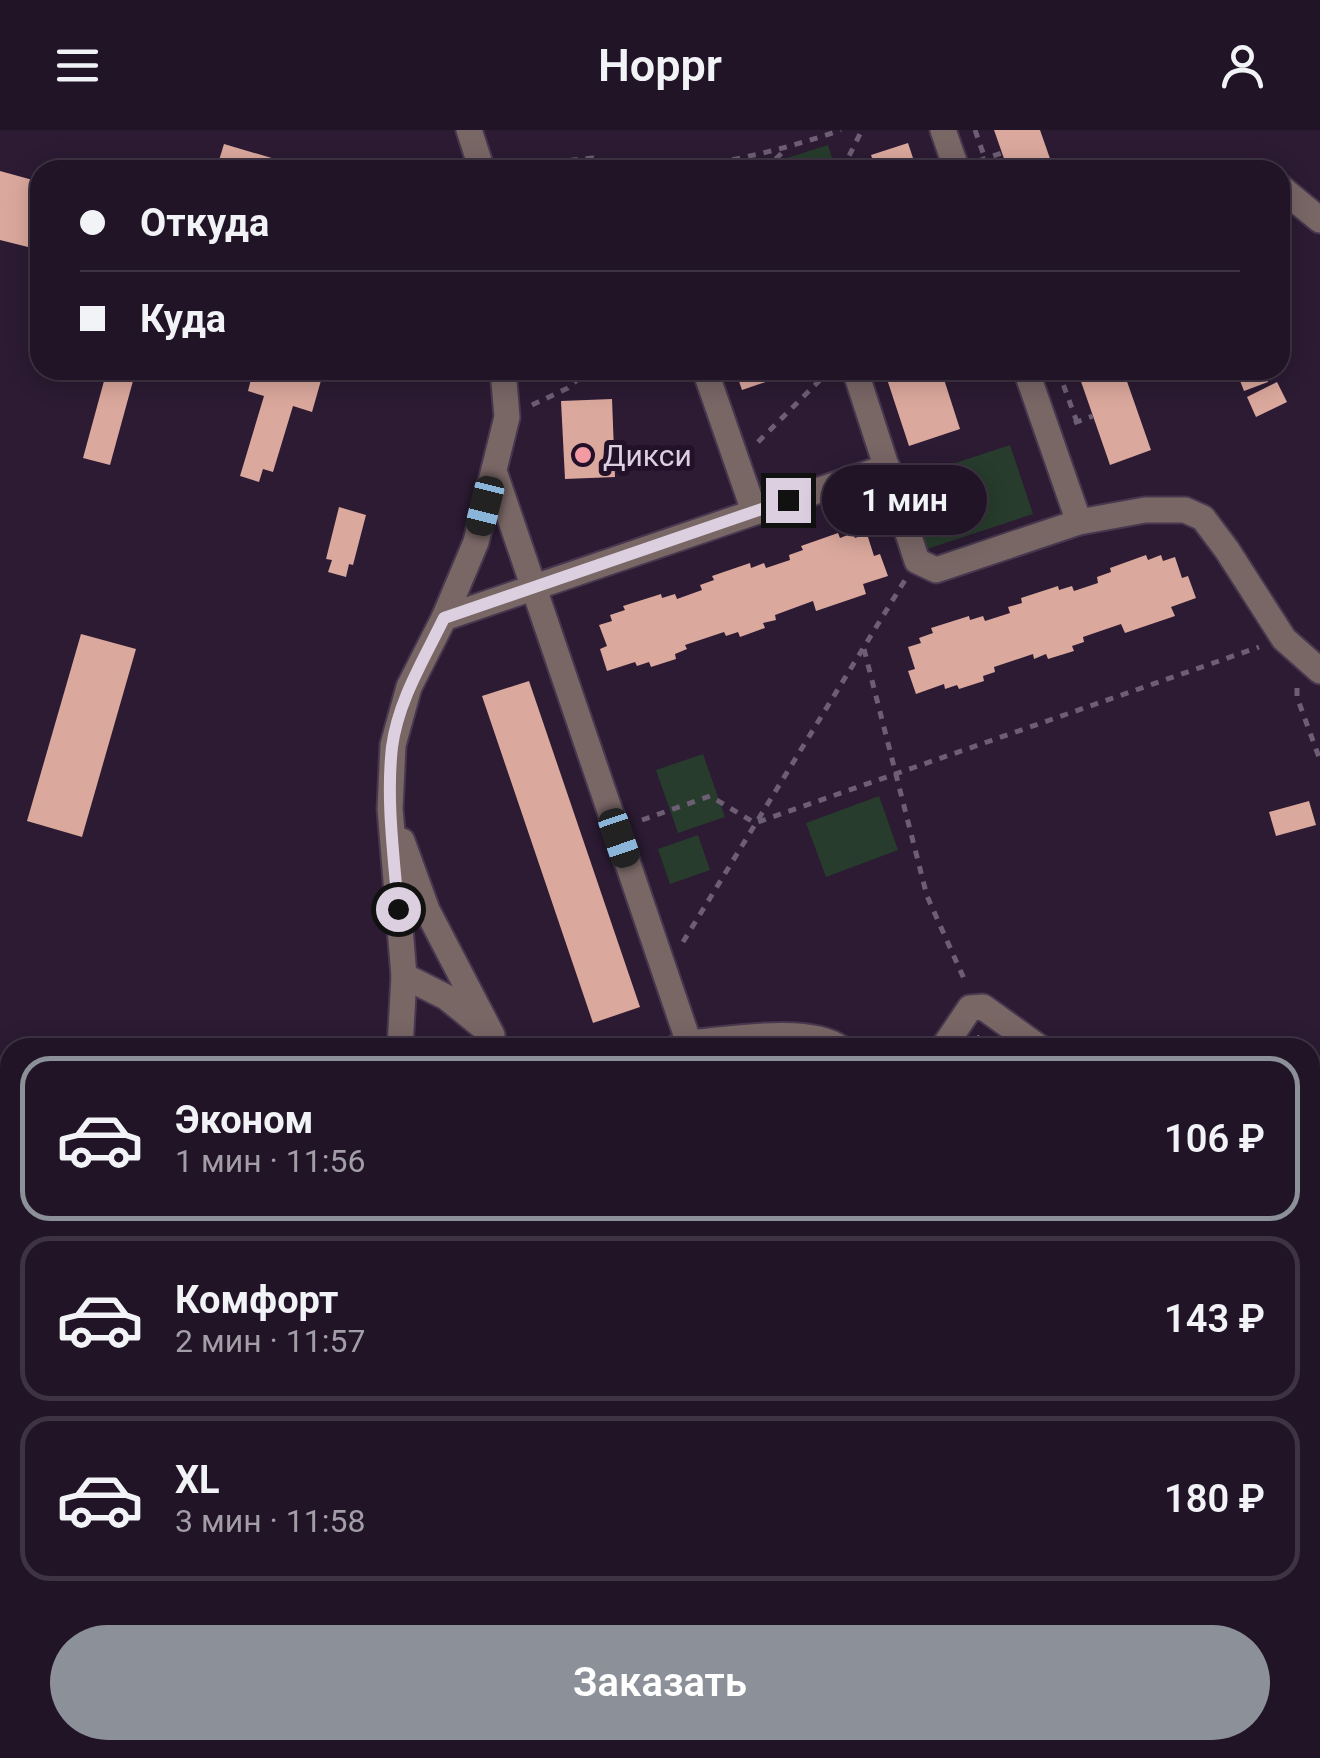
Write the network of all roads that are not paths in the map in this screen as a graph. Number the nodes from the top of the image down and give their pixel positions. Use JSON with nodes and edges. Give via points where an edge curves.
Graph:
{"nodes":[{"id":1,"x":469,"y":130,"type":"edge"},
{"id":2,"x":943,"y":130,"type":"edge"},
{"id":3,"x":479,"y":160,"type":"edge"},
{"id":4,"x":954,"y":160,"type":"edge"},
{"id":5,"x":1290,"y":195,"type":"edge"},
{"id":6,"x":1320,"y":220,"type":"edge"},
{"id":7,"x":504,"y":380,"type":"edge"},
{"id":8,"x":708,"y":380,"type":"edge"},
{"id":9,"x":858,"y":380,"type":"edge"},
{"id":10,"x":1029,"y":380,"type":"edge"},
{"id":11,"x":887,"y":467,"type":"junction"},
{"id":12,"x":494,"y":471,"type":"junction"},
{"id":13,"x":754,"y":511,"type":"junction"},
{"id":14,"x":1079,"y":522,"type":"junction"},
{"id":15,"x":534,"y":588,"type":"junction"},
{"id":16,"x":444,"y":618,"type":"junction"},
{"id":17,"x":1320,"y":671,"type":"edge"},
{"id":18,"x":390,"y":808,"type":"junction"},
{"id":19,"x":404,"y":976,"type":"junction"},
{"id":20,"x":401,"y":1038,"type":"edge"},
{"id":21,"x":493,"y":1038,"type":"edge"},
{"id":22,"x":494,"y":1038,"type":"edge"},
{"id":23,"x":680,"y":1038,"type":"edge"},
{"id":24,"x":767,"y":1038,"type":"edge"},
{"id":25,"x":817,"y":1038,"type":"edge"},
{"id":26,"x":949,"y":1038,"type":"edge"},
{"id":27,"x":1026,"y":1038,"type":"edge"}],
"edges":[{"from":1,"to":3,"type":"street"},
{"from":2,"to":4,"type":"street"},
{"from":5,"to":6,"type":"street"},
{"from":7,"to":12,"type":"street","via":[[507,417]]},
{"from":8,"to":13,"type":"street"},
{"from":9,"to":11,"type":"street"},
{"from":10,"to":14,"type":"street"},
{"from":11,"to":13,"type":"street"},
{"from":11,"to":14,"type":"street","via":[[918,561],[936,570]]},
{"from":12,"to":15,"type":"street"},
{"from":12,"to":16,"type":"street","via":[[476,542]]},
{"from":13,"to":15,"type":"street"},
{"from":14,"to":17,"type":"street","via":[[1145,510],[1186,510],[1203,518],[1290,644]]},
{"from":15,"to":16,"type":"street"},
{"from":15,"to":23,"type":"street"},
{"from":16,"to":18,"type":"street","via":[[409,687],[392,745]]},
{"from":18,"to":19,"type":"street"},
{"from":18,"to":22,"type":"street","via":[[427,910]]},
{"from":19,"to":20,"type":"street"},
{"from":19,"to":21,"type":"street","via":[[446,997]]},
{"from":24,"to":25,"type":"street"},
{"from":26,"to":27,"type":"street","via":[[970,1008],[983,1007]]}]}
